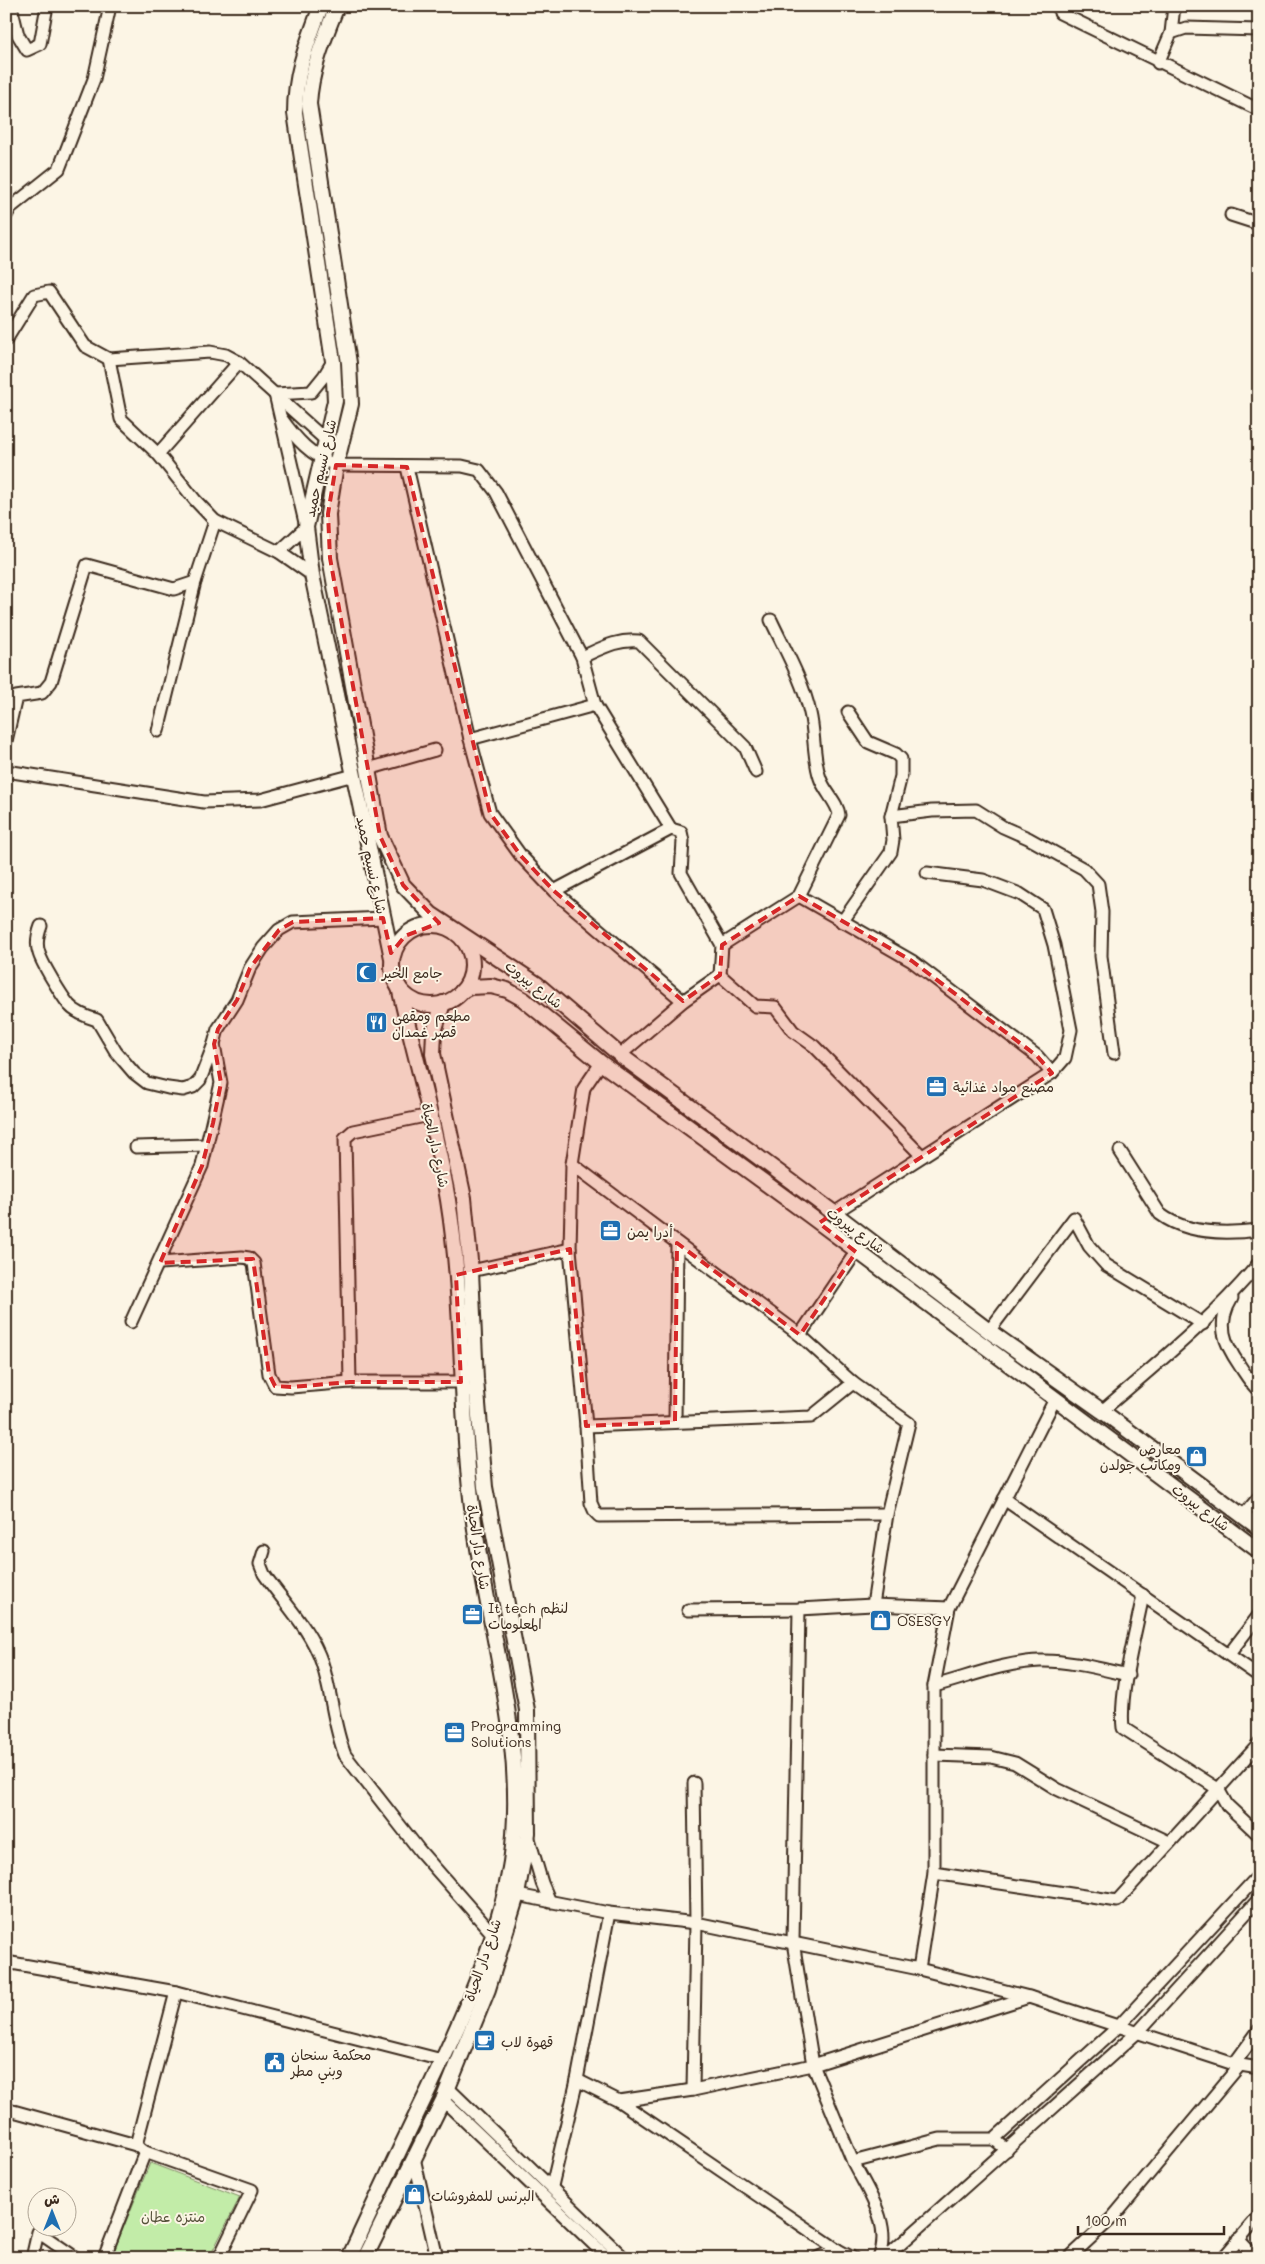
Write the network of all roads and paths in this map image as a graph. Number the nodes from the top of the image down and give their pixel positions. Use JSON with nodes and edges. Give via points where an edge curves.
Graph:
{"nodes":[{"id":1,"x":10,"y":6,"type":"edge"},
{"id":2,"x":47,"y":6,"type":"edge"},
{"id":3,"x":110,"y":6,"type":"edge"},
{"id":4,"x":321,"y":6,"type":"edge"},
{"id":5,"x":337,"y":6,"type":"edge"},
{"id":6,"x":1059,"y":6,"type":"edge"},
{"id":7,"x":1174,"y":6,"type":"edge"},
{"id":8,"x":1259,"y":30,"type":"edge"},
{"id":9,"x":1171,"y":33,"type":"junction"},
{"id":10,"x":1158,"y":63,"type":"junction"},
{"id":11,"x":1259,"y":110,"type":"edge"},
{"id":12,"x":1231,"y":215,"type":"dead end"},
{"id":13,"x":6,"y":216,"type":"edge"},
{"id":14,"x":1259,"y":224,"type":"edge"},
{"id":15,"x":6,"y":340,"type":"edge"},
{"id":16,"x":109,"y":359,"type":"junction"},
{"id":17,"x":333,"y":361,"type":"junction"},
{"id":18,"x":239,"y":362,"type":"junction"},
{"id":19,"x":274,"y":394,"type":"junction"},
{"id":20,"x":280,"y":418,"type":"junction"},
{"id":21,"x":325,"y":440,"type":"junction"},
{"id":22,"x":339,"y":451,"type":"junction"},
{"id":23,"x":158,"y":454,"type":"junction"},
{"id":24,"x":321,"y":459,"type":"junction"},
{"id":25,"x":336,"y":466,"type":"junction"},
{"id":26,"x":407,"y":467,"type":"junction"},
{"id":27,"x":215,"y":521,"type":"junction"},
{"id":28,"x":306,"y":527,"type":"junction"},
{"id":29,"x":279,"y":552,"type":"junction"},
{"id":30,"x":312,"y":575,"type":"junction"},
{"id":31,"x":195,"y":582,"type":"junction"},
{"id":32,"x":771,"y":620,"type":"dead end"},
{"id":33,"x":582,"y":656,"type":"junction"},
{"id":34,"x":595,"y":705,"type":"junction"},
{"id":35,"x":848,"y":712,"type":"dead end"},
{"id":36,"x":158,"y":731,"type":"dead end"},
{"id":37,"x":470,"y":739,"type":"junction"},
{"id":38,"x":6,"y":741,"type":"edge"},
{"id":39,"x":434,"y":750,"type":"dead end"},
{"id":40,"x":368,"y":769,"type":"junction"},
{"id":41,"x":6,"y":771,"type":"edge"},
{"id":42,"x":756,"y":772,"type":"dead end"},
{"id":43,"x":354,"y":775,"type":"junction"},
{"id":44,"x":891,"y":816,"type":"junction"},
{"id":45,"x":671,"y":829,"type":"junction"},
{"id":46,"x":928,"y":873,"type":"dead end"},
{"id":47,"x":554,"y":891,"type":"junction"},
{"id":48,"x":799,"y":896,"type":"junction"},
{"id":49,"x":382,"y":918,"type":"junction"},
{"id":50,"x":842,"y":922,"type":"junction"},
{"id":51,"x":41,"y":926,"type":"dead end"},
{"id":52,"x":454,"y":931,"type":"junction"},
{"id":53,"x":722,"y":945,"type":"junction"},
{"id":54,"x":392,"y":958,"type":"junction"},
{"id":55,"x":720,"y":975,"type":"junction"},
{"id":56,"x":398,"y":987,"type":"junction"},
{"id":57,"x":462,"y":992,"type":"junction"},
{"id":58,"x":683,"y":1001,"type":"junction"},
{"id":59,"x":443,"y":1003,"type":"junction"},
{"id":60,"x":214,"y":1044,"type":"junction"},
{"id":61,"x":1114,"y":1053,"type":"dead end"},
{"id":62,"x":620,"y":1055,"type":"junction"},
{"id":63,"x":601,"y":1063,"type":"junction"},
{"id":64,"x":1052,"y":1073,"type":"junction"},
{"id":65,"x":430,"y":1116,"type":"junction"},
{"id":66,"x":207,"y":1145,"type":"junction"},
{"id":67,"x":136,"y":1147,"type":"dead end"},
{"id":68,"x":1120,"y":1151,"type":"dead end"},
{"id":69,"x":922,"y":1156,"type":"junction"},
{"id":70,"x":572,"y":1164,"type":"junction"},
{"id":71,"x":819,"y":1203,"type":"junction"},
{"id":72,"x":834,"y":1213,"type":"junction"},
{"id":73,"x":810,"y":1215,"type":"junction"},
{"id":74,"x":1259,"y":1230,"type":"edge"},
{"id":75,"x":677,"y":1243,"type":"junction"},
{"id":76,"x":570,"y":1249,"type":"junction"},
{"id":77,"x":856,"y":1252,"type":"junction"},
{"id":78,"x":160,"y":1263,"type":"junction"},
{"id":79,"x":1259,"y":1263,"type":"edge"},
{"id":80,"x":471,"y":1271,"type":"junction"},
{"id":81,"x":456,"y":1275,"type":"junction"},
{"id":82,"x":1237,"y":1290,"type":"junction"},
{"id":83,"x":131,"y":1322,"type":"dead end"},
{"id":84,"x":1203,"y":1324,"type":"junction"},
{"id":85,"x":989,"y":1331,"type":"junction"},
{"id":86,"x":800,"y":1335,"type":"junction"},
{"id":87,"x":350,"y":1382,"type":"junction"},
{"id":88,"x":461,"y":1382,"type":"junction"},
{"id":89,"x":852,"y":1383,"type":"junction"},
{"id":90,"x":1259,"y":1390,"type":"edge"},
{"id":91,"x":1054,"y":1399,"type":"junction"},
{"id":92,"x":1102,"y":1411,"type":"junction"},
{"id":93,"x":675,"y":1422,"type":"junction"},
{"id":94,"x":586,"y":1426,"type":"junction"},
{"id":95,"x":1160,"y":1456,"type":"junction"},
{"id":96,"x":1151,"y":1470,"type":"junction"},
{"id":97,"x":1259,"y":1496,"type":"edge"},
{"id":98,"x":1004,"y":1499,"type":"junction"},
{"id":99,"x":887,"y":1514,"type":"junction"},
{"id":100,"x":1243,"y":1516,"type":"junction"},
{"id":101,"x":1259,"y":1528,"type":"edge"},
{"id":102,"x":264,"y":1551,"type":"dead end"},
{"id":103,"x":1259,"y":1551,"type":"edge"},
{"id":104,"x":1143,"y":1594,"type":"junction"},
{"id":105,"x":872,"y":1605,"type":"junction"},
{"id":106,"x":949,"y":1608,"type":"junction"},
{"id":107,"x":798,"y":1609,"type":"junction"},
{"id":108,"x":688,"y":1610,"type":"dead end"},
{"id":109,"x":1259,"y":1615,"type":"edge"},
{"id":110,"x":1230,"y":1653,"type":"junction"},
{"id":111,"x":1128,"y":1675,"type":"junction"},
{"id":112,"x":1259,"y":1676,"type":"edge"},
{"id":113,"x":934,"y":1686,"type":"junction"},
{"id":114,"x":1259,"y":1744,"type":"edge"},
{"id":115,"x":934,"y":1756,"type":"junction"},
{"id":116,"x":694,"y":1783,"type":"dead end"},
{"id":117,"x":1218,"y":1789,"type":"junction"},
{"id":118,"x":528,"y":1833,"type":"junction"},
{"id":119,"x":1259,"y":1835,"type":"edge"},
{"id":120,"x":1169,"y":1842,"type":"junction"},
{"id":121,"x":934,"y":1873,"type":"junction"},
{"id":122,"x":1259,"y":1875,"type":"edge"},
{"id":123,"x":517,"y":1895,"type":"junction"},
{"id":124,"x":1259,"y":1899,"type":"edge"},
{"id":125,"x":550,"y":1902,"type":"junction"},
{"id":126,"x":609,"y":1913,"type":"junction"},
{"id":127,"x":696,"y":1923,"type":"junction"},
{"id":128,"x":492,"y":1933,"type":"junction"},
{"id":129,"x":793,"y":1942,"type":"junction"},
{"id":130,"x":6,"y":1962,"type":"edge"},
{"id":131,"x":920,"y":1969,"type":"junction"},
{"id":132,"x":176,"y":1992,"type":"junction"},
{"id":133,"x":1029,"y":1997,"type":"junction"},
{"id":134,"x":460,"y":2022,"type":"junction"},
{"id":135,"x":1119,"y":2026,"type":"junction"},
{"id":136,"x":473,"y":2028,"type":"junction"},
{"id":137,"x":1259,"y":2030,"type":"edge"},
{"id":138,"x":1139,"y":2031,"type":"junction"},
{"id":139,"x":442,"y":2060,"type":"junction"},
{"id":140,"x":1237,"y":2064,"type":"junction"},
{"id":141,"x":813,"y":2065,"type":"junction"},
{"id":142,"x":1259,"y":2068,"type":"edge"},
{"id":143,"x":577,"y":2080,"type":"junction"},
{"id":144,"x":693,"y":2090,"type":"junction"},
{"id":145,"x":446,"y":2094,"type":"junction"},
{"id":146,"x":619,"y":2101,"type":"junction"},
{"id":147,"x":6,"y":2109,"type":"edge"},
{"id":148,"x":994,"y":2139,"type":"junction"},
{"id":149,"x":136,"y":2145,"type":"junction"},
{"id":150,"x":1007,"y":2150,"type":"junction"},
{"id":151,"x":146,"y":2152,"type":"junction"},
{"id":152,"x":414,"y":2158,"type":"junction"},
{"id":153,"x":853,"y":2162,"type":"junction"},
{"id":154,"x":552,"y":2186,"type":"junction"},
{"id":155,"x":1259,"y":2216,"type":"edge"},
{"id":156,"x":1238,"y":2239,"type":"junction"},
{"id":157,"x":838,"y":2250,"type":"junction"},
{"id":158,"x":32,"y":2258,"type":"edge"},
{"id":159,"x":76,"y":2258,"type":"edge"},
{"id":160,"x":104,"y":2258,"type":"edge"},
{"id":161,"x":219,"y":2258,"type":"edge"},
{"id":162,"x":348,"y":2258,"type":"edge"},
{"id":163,"x":365,"y":2258,"type":"edge"},
{"id":164,"x":437,"y":2258,"type":"edge"},
{"id":165,"x":608,"y":2258,"type":"edge"},
{"id":166,"x":624,"y":2258,"type":"edge"},
{"id":167,"x":817,"y":2258,"type":"edge"},
{"id":168,"x":853,"y":2258,"type":"edge"},
{"id":169,"x":879,"y":2258,"type":"edge"},
{"id":170,"x":885,"y":2258,"type":"edge"},
{"id":171,"x":1069,"y":2258,"type":"edge"},
{"id":172,"x":1223,"y":2258,"type":"edge"},
{"id":173,"x":1256,"y":2258,"type":"edge"}],
"edges":[{"from":1,"to":2,"type":"street","via":[[18,35],[27,50],[40,44]]},
{"from":3,"to":13,"type":"street","via":[[94,79],[59,169],[10,208]]},
{"from":4,"to":17,"type":"main road","name":"شارع نسيم حميد","via":[[298,69],[295,113]]},
{"from":5,"to":22,"type":"main road","name":"شارع نسيم حميد","via":[[315,62],[308,104],[349,363],[351,404]]},
{"from":6,"to":10,"type":"street","via":[[1060,13]]},
{"from":7,"to":9,"type":"street"},
{"from":8,"to":9,"type":"street","via":[[1186,28]]},
{"from":9,"to":10,"type":"street"},
{"from":10,"to":11,"type":"street"},
{"from":12,"to":14,"type":"street"},
{"from":15,"to":16,"type":"street","via":[[34,295],[49,292],[85,346]]},
{"from":16,"to":18,"type":"street","via":[[210,352]]},
{"from":16,"to":23,"type":"street","via":[[121,419]]},
{"from":17,"to":19,"type":"street","via":[[310,392]]},
{"from":17,"to":21,"type":"main road","name":"شارع نسيم حميد","via":[[335,401]]},
{"from":18,"to":19,"type":"street"},
{"from":18,"to":23,"type":"street"},
{"from":19,"to":20,"type":"street"},
{"from":19,"to":21,"type":"street"},
{"from":20,"to":24,"type":"street","via":[[296,439]]},
{"from":20,"to":28,"type":"street"},
{"from":21,"to":22,"type":"street"},
{"from":21,"to":24,"type":"main road","name":"شارع نسيم حميد"},
{"from":22,"to":25,"type":"main road","name":"شارع نسيم حميد"},
{"from":23,"to":27,"type":"street"},
{"from":24,"to":25,"type":"street"},
{"from":24,"to":28,"type":"main road","name":"شارع نسيم حميد"},
{"from":25,"to":26,"type":"street"},
{"from":25,"to":40,"type":"main road","name":"شارع نسيم حميد","via":[[328,514],[330,558]]},
{"from":26,"to":33,"type":"street","via":[[462,466],[479,470],[496,492]]},
{"from":26,"to":37,"type":"street"},
{"from":27,"to":29,"type":"street"},
{"from":27,"to":31,"type":"street"},
{"from":28,"to":29,"type":"street"},
{"from":28,"to":30,"type":"main road","name":"شارع نسيم حميد"},
{"from":29,"to":30,"type":"street"},
{"from":30,"to":43,"type":"main road","name":"شارع نسيم حميد"},
{"from":31,"to":36,"type":"street"},
{"from":31,"to":38,"type":"street","via":[[174,589],[87,565],[51,682],[42,693],[16,697]]},
{"from":32,"to":48,"type":"street","via":[[810,712],[820,778],[839,815]]},
{"from":33,"to":34,"type":"street"},
{"from":33,"to":42,"type":"street","via":[[610,643],[639,641],[744,747]]},
{"from":34,"to":37,"type":"street"},
{"from":34,"to":45,"type":"street"},
{"from":35,"to":44,"type":"street","via":[[868,742],[896,754],[900,759],[902,776]]},
{"from":37,"to":47,"type":"street","via":[[490,813],[521,856]]},
{"from":39,"to":40,"type":"street"},
{"from":40,"to":52,"type":"main road","name":"شارع نسيم حميد","via":[[380,836],[403,885],[431,914]]},
{"from":41,"to":43,"type":"street","via":[[204,802],[260,800]]},
{"from":43,"to":49,"type":"main road","name":"شارع نسيم حميد"},
{"from":44,"to":50,"type":"street","via":[[891,852]]},
{"from":44,"to":61,"type":"street","via":[[976,810],[1084,869],[1098,884],[1102,912],[1101,956]]},
{"from":45,"to":47,"type":"street"},
{"from":45,"to":53,"type":"street","via":[[681,832],[681,873]]},
{"from":46,"to":64,"type":"street","via":[[983,880],[1020,894],[1043,909],[1062,982],[1070,1030],[1065,1058]]},
{"from":47,"to":58,"type":"street"},
{"from":48,"to":50,"type":"street"},
{"from":48,"to":53,"type":"street"},
{"from":49,"to":54,"type":"main road","name":"شارع نسيم حميد"},
{"from":49,"to":60,"type":"street","via":[[294,922],[279,930],[250,968],[237,1000],[218,1028]]},
{"from":50,"to":64,"type":"street","via":[[920,967],[1037,1056]]},
{"from":51,"to":60,"type":"street","via":[[39,953],[59,990],[70,1006],[97,1020],[116,1052],[147,1083],[183,1090],[193,1087],[200,1080]]},
{"from":52,"to":54,"type":"main road","via":[[429,925],[416,929],[405,936]]},
{"from":52,"to":57,"type":"main road","via":[[470,953],[472,967]]},
{"from":52,"to":62,"type":"main road","name":"شارع بيروت","via":[[537,984]]},
{"from":53,"to":55,"type":"street"},
{"from":54,"to":56,"type":"main road"},
{"from":55,"to":58,"type":"street"},
{"from":55,"to":69,"type":"street","via":[[755,1006],[775,1007],[793,1031],[814,1046]]},
{"from":56,"to":59,"type":"main road","via":[[418,1003]]},
{"from":56,"to":65,"type":"main road","name":"شارع دار الحياة"},
{"from":57,"to":59,"type":"main road"},
{"from":57,"to":63,"type":"main road","name":"شارع بيروت","via":[[470,987],[492,986],[507,990],[523,999]]},
{"from":58,"to":62,"type":"street"},
{"from":59,"to":80,"type":"main road","name":"شارع دار الحياة","via":[[434,1032],[433,1054],[464,1198]]},
{"from":60,"to":66,"type":"street","via":[[221,1083]]},
{"from":62,"to":71,"type":"main road","name":"شارع بيروت"},
{"from":63,"to":70,"type":"street","via":[[584,1088]]},
{"from":63,"to":73,"type":"main road","name":"شارع بيروت"},
{"from":64,"to":69,"type":"street"},
{"from":65,"to":81,"type":"main road","name":"شارع دار الحياة","via":[[448,1200]]},
{"from":65,"to":87,"type":"street","via":[[353,1131],[346,1138]]},
{"from":66,"to":67,"type":"street"},
{"from":66,"to":78,"type":"street","via":[[202,1166]]},
{"from":68,"to":74,"type":"street","via":[[1165,1218],[1176,1224],[1224,1232]]},
{"from":69,"to":72,"type":"street"},
{"from":70,"to":75,"type":"street"},
{"from":70,"to":76,"type":"street"},
{"from":71,"to":72,"type":"main road","name":"شارع بيروت"},
{"from":71,"to":73,"type":"main road"},
{"from":72,"to":85,"type":"main road","name":"شارع بيروت"},
{"from":73,"to":77,"type":"main road","name":"شارع بيروت"},
{"from":75,"to":86,"type":"street"},
{"from":75,"to":93,"type":"street"},
{"from":76,"to":80,"type":"street"},
{"from":76,"to":94,"type":"street"},
{"from":77,"to":86,"type":"street"},
{"from":77,"to":91,"type":"main road","name":"شارع بيروت"},
{"from":78,"to":83,"type":"street"},
{"from":78,"to":87,"type":"street","via":[[249,1258],[254,1263],[269,1374],[274,1386]]},
{"from":79,"to":82,"type":"street"},
{"from":80,"to":81,"type":"main road"},
{"from":80,"to":118,"type":"main road","name":"شارع دار الحياة","via":[[485,1487],[527,1710]]},
{"from":81,"to":88,"type":"main road","name":"شارع دار الحياة"},
{"from":82,"to":84,"type":"street"},
{"from":82,"to":90,"type":"street","via":[[1228,1305],[1223,1336],[1227,1348]]},
{"from":84,"to":85,"type":"street","via":[[1106,1265],[1090,1246],[1074,1218]]},
{"from":84,"to":92,"type":"street"},
{"from":85,"to":92,"type":"main road","name":"شارع بيروت"},
{"from":86,"to":89,"type":"street"},
{"from":87,"to":88,"type":"street"},
{"from":88,"to":128,"type":"main road","name":"شارع دار الحياة","via":[[474,1523],[512,1743],[514,1832],[510,1863]]},
{"from":89,"to":93,"type":"street","via":[[811,1417]]},
{"from":89,"to":99,"type":"street","via":[[908,1423]]},
{"from":91,"to":96,"type":"main road","name":"شارع بيروت"},
{"from":91,"to":98,"type":"street"},
{"from":92,"to":95,"type":"main road","name":"شارع بيروت"},
{"from":93,"to":94,"type":"street"},
{"from":94,"to":99,"type":"street","via":[[591,1503],[600,1516]]},
{"from":95,"to":96,"type":"main road"},
{"from":95,"to":100,"type":"main road","name":"شارع بيروت"},
{"from":96,"to":103,"type":"main road","name":"شارع بيروت"},
{"from":97,"to":100,"type":"street"},
{"from":98,"to":104,"type":"street"},
{"from":98,"to":106,"type":"street"},
{"from":99,"to":105,"type":"street"},
{"from":100,"to":101,"type":"main road","name":"شارع بيروت"},
{"from":102,"to":128,"type":"street","via":[[260,1564],[264,1574],[304,1625],[322,1663],[345,1756],[420,1851]]},
{"from":104,"to":110,"type":"street"},
{"from":104,"to":111,"type":"street"},
{"from":105,"to":106,"type":"street"},
{"from":105,"to":107,"type":"street"},
{"from":106,"to":113,"type":"street"},
{"from":107,"to":108,"type":"street"},
{"from":107,"to":129,"type":"street"},
{"from":109,"to":110,"type":"street"},
{"from":110,"to":112,"type":"street"},
{"from":111,"to":113,"type":"street","via":[[1040,1661],[1016,1664]]},
{"from":111,"to":117,"type":"street","via":[[1123,1728]]},
{"from":113,"to":115,"type":"street"},
{"from":114,"to":117,"type":"street"},
{"from":115,"to":120,"type":"street","via":[[991,1757],[1015,1763],[1057,1789]]},
{"from":115,"to":121,"type":"street"},
{"from":116,"to":127,"type":"street"},
{"from":117,"to":119,"type":"street","via":[[1227,1804]]},
{"from":117,"to":120,"type":"street"},
{"from":118,"to":123,"type":"main road","name":"شارع دار الحياة"},
{"from":118,"to":125,"type":"street"},
{"from":120,"to":121,"type":"street","via":[[1116,1901]]},
{"from":121,"to":131,"type":"street"},
{"from":122,"to":135,"type":"street"},
{"from":123,"to":125,"type":"street"},
{"from":123,"to":136,"type":"main road","name":"شارع دار الحياة"},
{"from":124,"to":138,"type":"street"},
{"from":125,"to":126,"type":"street"},
{"from":126,"to":127,"type":"street"},
{"from":126,"to":143,"type":"street"},
{"from":127,"to":129,"type":"street"},
{"from":127,"to":144,"type":"street"},
{"from":128,"to":134,"type":"main road","name":"شارع دار الحياة","via":[[474,1991]]},
{"from":129,"to":131,"type":"street"},
{"from":129,"to":141,"type":"street"},
{"from":130,"to":132,"type":"street"},
{"from":131,"to":133,"type":"street"},
{"from":132,"to":139,"type":"street"},
{"from":132,"to":149,"type":"street"},
{"from":133,"to":135,"type":"street"},
{"from":133,"to":141,"type":"street"},
{"from":134,"to":136,"type":"main road"},
{"from":134,"to":139,"type":"main road","name":"شارع دار الحياة"},
{"from":135,"to":138,"type":"street"},
{"from":135,"to":148,"type":"street"},
{"from":136,"to":145,"type":"main road","name":"شارع دار الحياة"},
{"from":137,"to":140,"type":"street"},
{"from":138,"to":140,"type":"street"},
{"from":138,"to":150,"type":"street"},
{"from":139,"to":162,"type":"main road","name":"شارع دار الحياة"},
{"from":140,"to":142,"type":"street"},
{"from":140,"to":171,"type":"street","via":[[1112,2218]]},
{"from":141,"to":144,"type":"street"},
{"from":141,"to":153,"type":"street"},
{"from":143,"to":146,"type":"street"},
{"from":143,"to":154,"type":"street"},
{"from":144,"to":146,"type":"street"},
{"from":145,"to":152,"type":"main road","name":"شارع دار الحياة"},
{"from":145,"to":154,"type":"street"},
{"from":145,"to":165,"type":"street"},
{"from":146,"to":157,"type":"street"},
{"from":147,"to":149,"type":"street"},
{"from":148,"to":150,"type":"street"},
{"from":148,"to":153,"type":"street","via":[[940,2139]]},
{"from":149,"to":151,"type":"street"},
{"from":150,"to":170,"type":"street"},
{"from":151,"to":160,"type":"street"},
{"from":151,"to":161,"type":"street","via":[[252,2190]]},
{"from":152,"to":163,"type":"main road","name":"شارع دار الحياة"},
{"from":152,"to":164,"type":"street"},
{"from":153,"to":169,"type":"street","via":[[880,2218],[884,2234]]},
{"from":154,"to":166,"type":"street"},
{"from":155,"to":156,"type":"street"},
{"from":156,"to":172,"type":"street"},
{"from":156,"to":173,"type":"street"},
{"from":157,"to":167,"type":"street"},
{"from":157,"to":168,"type":"street"},
{"from":158,"to":159,"type":"street","via":[[38,2232]]}]}
